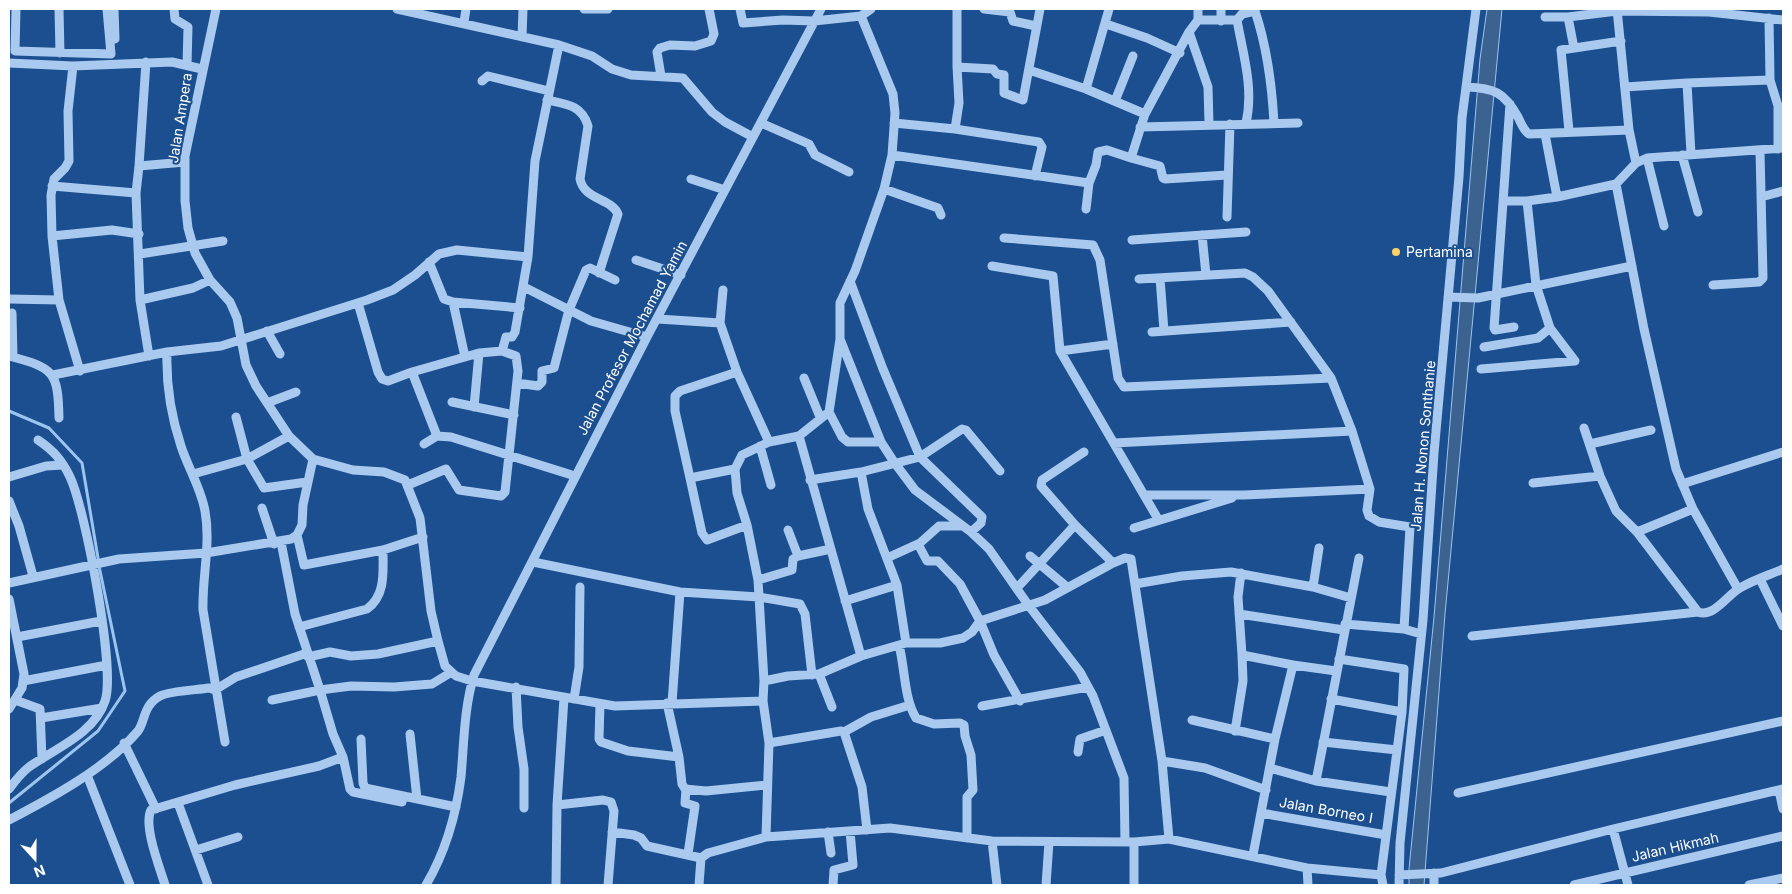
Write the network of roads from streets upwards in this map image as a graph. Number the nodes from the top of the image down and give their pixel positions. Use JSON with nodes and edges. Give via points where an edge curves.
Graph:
{"nodes":[{"id":1,"x":16,"y":9,"type":"edge"},
{"id":2,"x":59,"y":9,"type":"edge"},
{"id":3,"x":107,"y":9,"type":"edge"},
{"id":4,"x":114,"y":9,"type":"edge"},
{"id":5,"x":174,"y":9,"type":"edge"},
{"id":6,"x":216,"y":9,"type":"edge"},
{"id":7,"x":397,"y":9,"type":"edge"},
{"id":8,"x":466,"y":9,"type":"edge"},
{"id":9,"x":523,"y":9,"type":"edge"},
{"id":10,"x":584,"y":9,"type":"edge"},
{"id":11,"x":608,"y":9,"type":"edge"},
{"id":12,"x":709,"y":9,"type":"edge"},
{"id":13,"x":740,"y":9,"type":"edge"},
{"id":14,"x":821,"y":9,"type":"edge"},
{"id":15,"x":871,"y":9,"type":"edge"},
{"id":16,"x":957,"y":9,"type":"edge"},
{"id":17,"x":984,"y":9,"type":"edge"},
{"id":18,"x":1040,"y":9,"type":"edge"},
{"id":19,"x":1109,"y":9,"type":"edge"},
{"id":20,"x":1198,"y":9,"type":"edge"},
{"id":21,"x":1221,"y":9,"type":"edge"},
{"id":22,"x":1476,"y":9,"type":"edge"},
{"id":23,"x":1255,"y":10,"type":"edge"},
{"id":24,"x":1617,"y":10,"type":"edge"},
{"id":25,"x":1709,"y":10,"type":"edge"},
{"id":26,"x":1551,"y":14,"type":"edge"},
{"id":27,"x":861,"y":16,"type":"junction"},
{"id":28,"x":1568,"y":16,"type":"junction"},
{"id":29,"x":1770,"y":18,"type":"junction"},
{"id":30,"x":12,"y":20,"type":"edge"},
{"id":31,"x":1198,"y":20,"type":"junction"},
{"id":32,"x":1221,"y":20,"type":"junction"},
{"id":33,"x":1237,"y":20,"type":"junction"},
{"id":34,"x":1783,"y":20,"type":"edge"},
{"id":35,"x":814,"y":21,"type":"junction"},
{"id":36,"x":464,"y":22,"type":"junction"},
{"id":37,"x":1106,"y":24,"type":"junction"},
{"id":38,"x":1036,"y":26,"type":"junction"},
{"id":39,"x":1189,"y":32,"type":"junction"},
{"id":40,"x":522,"y":37,"type":"junction"},
{"id":41,"x":1621,"y":41,"type":"junction"},
{"id":42,"x":560,"y":45,"type":"junction"},
{"id":43,"x":1574,"y":48,"type":"junction"},
{"id":44,"x":60,"y":53,"type":"junction"},
{"id":45,"x":1180,"y":53,"type":"junction"},
{"id":46,"x":1133,"y":56,"type":"dead end"},
{"id":47,"x":146,"y":62,"type":"junction"},
{"id":48,"x":9,"y":64,"type":"edge"},
{"id":49,"x":114,"y":64,"type":"junction"},
{"id":50,"x":187,"y":64,"type":"junction"},
{"id":51,"x":73,"y":66,"type":"junction"},
{"id":52,"x":957,"y":67,"type":"junction"},
{"id":53,"x":202,"y":69,"type":"junction"},
{"id":54,"x":1029,"y":70,"type":"junction"},
{"id":55,"x":661,"y":76,"type":"junction"},
{"id":56,"x":1770,"y":80,"type":"junction"},
{"id":57,"x":482,"y":81,"type":"dead end"},
{"id":58,"x":1687,"y":83,"type":"junction"},
{"id":59,"x":1466,"y":87,"type":"junction"},
{"id":60,"x":1625,"y":87,"type":"junction"},
{"id":61,"x":1086,"y":89,"type":"junction"},
{"id":62,"x":549,"y":91,"type":"junction"},
{"id":63,"x":547,"y":100,"type":"junction"},
{"id":64,"x":1115,"y":101,"type":"junction"},
{"id":65,"x":1510,"y":104,"type":"junction"},
{"id":66,"x":1145,"y":114,"type":"junction"},
{"id":67,"x":1298,"y":122,"type":"dead end"},
{"id":68,"x":761,"y":123,"type":"junction"},
{"id":69,"x":894,"y":123,"type":"junction"},
{"id":70,"x":1246,"y":123,"type":"junction"},
{"id":71,"x":1274,"y":123,"type":"junction"},
{"id":72,"x":1210,"y":124,"type":"junction"},
{"id":73,"x":1230,"y":124,"type":"junction"},
{"id":74,"x":1140,"y":127,"type":"junction"},
{"id":75,"x":955,"y":129,"type":"junction"},
{"id":76,"x":1629,"y":130,"type":"junction"},
{"id":77,"x":1569,"y":132,"type":"junction"},
{"id":78,"x":1545,"y":134,"type":"junction"},
{"id":79,"x":753,"y":137,"type":"junction"},
{"id":80,"x":1781,"y":148,"type":"edge"},
{"id":81,"x":1760,"y":151,"type":"junction"},
{"id":82,"x":1687,"y":154,"type":"junction"},
{"id":83,"x":892,"y":155,"type":"junction"},
{"id":84,"x":1131,"y":158,"type":"junction"},
{"id":85,"x":1647,"y":158,"type":"junction"},
{"id":86,"x":185,"y":162,"type":"junction"},
{"id":87,"x":1636,"y":163,"type":"junction"},
{"id":88,"x":139,"y":166,"type":"junction"},
{"id":89,"x":849,"y":172,"type":"dead end"},
{"id":90,"x":1227,"y":175,"type":"junction"},
{"id":91,"x":1035,"y":176,"type":"junction"},
{"id":92,"x":691,"y":180,"type":"dead end"},
{"id":93,"x":1089,"y":183,"type":"junction"},
{"id":94,"x":1616,"y":184,"type":"junction"},
{"id":95,"x":52,"y":186,"type":"junction"},
{"id":96,"x":884,"y":189,"type":"junction"},
{"id":97,"x":725,"y":190,"type":"junction"},
{"id":98,"x":1783,"y":190,"type":"edge"},
{"id":99,"x":136,"y":193,"type":"junction"},
{"id":100,"x":1761,"y":196,"type":"junction"},
{"id":101,"x":1557,"y":197,"type":"junction"},
{"id":102,"x":1503,"y":201,"type":"junction"},
{"id":103,"x":1527,"y":201,"type":"junction"},
{"id":104,"x":1086,"y":209,"type":"dead end"},
{"id":105,"x":1698,"y":212,"type":"dead end"},
{"id":106,"x":942,"y":215,"type":"dead end"},
{"id":107,"x":1227,"y":217,"type":"dead end"},
{"id":108,"x":1664,"y":226,"type":"dead end"},
{"id":109,"x":1246,"y":232,"type":"dead end"},
{"id":110,"x":139,"y":234,"type":"junction"},
{"id":111,"x":1202,"y":235,"type":"junction"},
{"id":112,"x":52,"y":236,"type":"junction"},
{"id":113,"x":1004,"y":238,"type":"dead end"},
{"id":114,"x":1132,"y":240,"type":"dead end"},
{"id":115,"x":223,"y":241,"type":"dead end"},
{"id":116,"x":192,"y":245,"type":"junction"},
{"id":117,"x":140,"y":254,"type":"junction"},
{"id":118,"x":528,"y":257,"type":"junction"},
{"id":119,"x":636,"y":260,"type":"dead end"},
{"id":120,"x":429,"y":262,"type":"junction"},
{"id":121,"x":992,"y":266,"type":"dead end"},
{"id":122,"x":1632,"y":266,"type":"junction"},
{"id":123,"x":599,"y":273,"type":"junction"},
{"id":124,"x":681,"y":275,"type":"junction"},
{"id":125,"x":1206,"y":276,"type":"junction"},
{"id":126,"x":1160,"y":278,"type":"junction"},
{"id":127,"x":1139,"y":279,"type":"dead end"},
{"id":128,"x":210,"y":280,"type":"junction"},
{"id":129,"x":615,"y":280,"type":"dead end"},
{"id":130,"x":850,"y":281,"type":"junction"},
{"id":131,"x":1713,"y":284,"type":"dead end"},
{"id":132,"x":1536,"y":285,"type":"junction"},
{"id":133,"x":524,"y":287,"type":"junction"},
{"id":134,"x":723,"y":290,"type":"dead end"},
{"id":135,"x":1496,"y":292,"type":"junction"},
{"id":136,"x":1448,"y":297,"type":"junction"},
{"id":137,"x":9,"y":298,"type":"edge"},
{"id":138,"x":60,"y":300,"type":"junction"},
{"id":139,"x":140,"y":300,"type":"junction"},
{"id":140,"x":453,"y":302,"type":"junction"},
{"id":141,"x":358,"y":303,"type":"junction"},
{"id":142,"x":520,"y":308,"type":"junction"},
{"id":143,"x":569,"y":310,"type":"junction"},
{"id":144,"x":12,"y":313,"type":"dead end"},
{"id":145,"x":658,"y":319,"type":"junction"},
{"id":146,"x":1291,"y":322,"type":"junction"},
{"id":147,"x":720,"y":323,"type":"junction"},
{"id":148,"x":1514,"y":327,"type":"dead end"},
{"id":149,"x":1550,"y":328,"type":"junction"},
{"id":150,"x":267,"y":331,"type":"junction"},
{"id":151,"x":1164,"y":331,"type":"junction"},
{"id":152,"x":1152,"y":332,"type":"dead end"},
{"id":153,"x":647,"y":337,"type":"junction"},
{"id":154,"x":240,"y":339,"type":"junction"},
{"id":155,"x":840,"y":339,"type":"junction"},
{"id":156,"x":1113,"y":344,"type":"junction"},
{"id":157,"x":1484,"y":347,"type":"dead end"},
{"id":158,"x":502,"y":351,"type":"junction"},
{"id":159,"x":1060,"y":351,"type":"junction"},
{"id":160,"x":167,"y":352,"type":"junction"},
{"id":161,"x":479,"y":353,"type":"junction"},
{"id":162,"x":280,"y":354,"type":"dead end"},
{"id":163,"x":11,"y":356,"type":"edge"},
{"id":164,"x":149,"y":356,"type":"junction"},
{"id":165,"x":465,"y":357,"type":"junction"},
{"id":166,"x":1481,"y":369,"type":"dead end"},
{"id":167,"x":80,"y":371,"type":"junction"},
{"id":168,"x":412,"y":372,"type":"junction"},
{"id":169,"x":737,"y":372,"type":"junction"},
{"id":170,"x":53,"y":376,"type":"junction"},
{"id":171,"x":804,"y":378,"type":"dead end"},
{"id":172,"x":1331,"y":378,"type":"junction"},
{"id":173,"x":517,"y":383,"type":"junction"},
{"id":174,"x":296,"y":392,"type":"dead end"},
{"id":175,"x":452,"y":402,"type":"dead end"},
{"id":176,"x":267,"y":403,"type":"junction"},
{"id":177,"x":474,"y":407,"type":"junction"},
{"id":178,"x":825,"y":414,"type":"junction"},
{"id":179,"x":514,"y":415,"type":"junction"},
{"id":180,"x":236,"y":417,"type":"dead end"},
{"id":181,"x":59,"y":418,"type":"dead end"},
{"id":182,"x":1584,"y":428,"type":"dead end"},
{"id":183,"x":1652,"y":430,"type":"dead end"},
{"id":184,"x":1352,"y":431,"type":"junction"},
{"id":185,"x":289,"y":436,"type":"junction"},
{"id":186,"x":437,"y":436,"type":"junction"},
{"id":187,"x":799,"y":436,"type":"junction"},
{"id":188,"x":38,"y":440,"type":"dead end"},
{"id":189,"x":881,"y":442,"type":"junction"},
{"id":190,"x":1114,"y":443,"type":"junction"},
{"id":191,"x":424,"y":444,"type":"dead end"},
{"id":192,"x":765,"y":444,"type":"junction"},
{"id":193,"x":1590,"y":444,"type":"junction"},
{"id":194,"x":1084,"y":452,"type":"dead end"},
{"id":195,"x":1783,"y":452,"type":"edge"},
{"id":196,"x":508,"y":454,"type":"junction"},
{"id":197,"x":920,"y":457,"type":"junction"},
{"id":198,"x":313,"y":458,"type":"junction"},
{"id":199,"x":247,"y":459,"type":"junction"},
{"id":200,"x":894,"y":462,"type":"junction"},
{"id":201,"x":63,"y":465,"type":"junction"},
{"id":202,"x":735,"y":469,"type":"junction"},
{"id":203,"x":1000,"y":471,"type":"dead end"},
{"id":204,"x":861,"y":472,"type":"junction"},
{"id":205,"x":193,"y":474,"type":"junction"},
{"id":206,"x":576,"y":476,"type":"junction"},
{"id":207,"x":1600,"y":476,"type":"junction"},
{"id":208,"x":9,"y":477,"type":"edge"},
{"id":209,"x":690,"y":478,"type":"junction"},
{"id":210,"x":810,"y":480,"type":"junction"},
{"id":211,"x":307,"y":482,"type":"junction"},
{"id":212,"x":1533,"y":483,"type":"dead end"},
{"id":213,"x":1682,"y":484,"type":"junction"},
{"id":214,"x":408,"y":485,"type":"junction"},
{"id":215,"x":771,"y":485,"type":"dead end"},
{"id":216,"x":1370,"y":490,"type":"junction"},
{"id":217,"x":1144,"y":495,"type":"junction"},
{"id":218,"x":1244,"y":495,"type":"junction"},
{"id":219,"x":9,"y":501,"type":"edge"},
{"id":220,"x":262,"y":508,"type":"dead end"},
{"id":221,"x":1693,"y":509,"type":"junction"},
{"id":222,"x":1158,"y":519,"type":"junction"},
{"id":223,"x":1074,"y":525,"type":"junction"},
{"id":224,"x":747,"y":526,"type":"junction"},
{"id":225,"x":962,"y":526,"type":"junction"},
{"id":226,"x":1134,"y":528,"type":"dead end"},
{"id":227,"x":788,"y":530,"type":"dead end"},
{"id":228,"x":971,"y":532,"type":"junction"},
{"id":229,"x":1637,"y":532,"type":"junction"},
{"id":230,"x":297,"y":535,"type":"junction"},
{"id":231,"x":423,"y":537,"type":"junction"},
{"id":232,"x":278,"y":543,"type":"junction"},
{"id":233,"x":918,"y":544,"type":"junction"},
{"id":234,"x":831,"y":548,"type":"junction"},
{"id":235,"x":1319,"y":548,"type":"dead end"},
{"id":236,"x":383,"y":550,"type":"junction"},
{"id":237,"x":206,"y":553,"type":"junction"},
{"id":238,"x":798,"y":556,"type":"junction"},
{"id":239,"x":1030,"y":556,"type":"dead end"},
{"id":240,"x":887,"y":558,"type":"junction"},
{"id":241,"x":1359,"y":558,"type":"dead end"},
{"id":242,"x":533,"y":562,"type":"junction"},
{"id":243,"x":1038,"y":563,"type":"junction"},
{"id":244,"x":1113,"y":563,"type":"junction"},
{"id":245,"x":92,"y":564,"type":"junction"},
{"id":246,"x":1783,"y":569,"type":"edge"},
{"id":247,"x":1240,"y":573,"type":"junction"},
{"id":248,"x":33,"y":576,"type":"junction"},
{"id":249,"x":1760,"y":579,"type":"junction"},
{"id":250,"x":758,"y":580,"type":"junction"},
{"id":251,"x":9,"y":583,"type":"edge"},
{"id":252,"x":1135,"y":584,"type":"junction"},
{"id":253,"x":898,"y":585,"type":"junction"},
{"id":254,"x":580,"y":587,"type":"dead end"},
{"id":255,"x":1068,"y":587,"type":"junction"},
{"id":256,"x":1313,"y":587,"type":"junction"},
{"id":257,"x":1017,"y":588,"type":"junction"},
{"id":258,"x":1738,"y":588,"type":"junction"},
{"id":259,"x":680,"y":592,"type":"junction"},
{"id":260,"x":759,"y":597,"type":"junction"},
{"id":261,"x":1351,"y":598,"type":"junction"},
{"id":262,"x":9,"y":599,"type":"edge"},
{"id":263,"x":845,"y":601,"type":"junction"},
{"id":264,"x":1029,"y":606,"type":"junction"},
{"id":265,"x":1698,"y":612,"type":"junction"},
{"id":266,"x":1239,"y":614,"type":"junction"},
{"id":267,"x":101,"y":620,"type":"junction"},
{"id":268,"x":980,"y":621,"type":"junction"},
{"id":269,"x":1783,"y":626,"type":"edge"},
{"id":270,"x":299,"y":627,"type":"junction"},
{"id":271,"x":1345,"y":627,"type":"junction"},
{"id":272,"x":1404,"y":629,"type":"junction"},
{"id":273,"x":1421,"y":634,"type":"junction"},
{"id":274,"x":1472,"y":636,"type":"dead end"},
{"id":275,"x":17,"y":637,"type":"junction"},
{"id":276,"x":438,"y":641,"type":"junction"},
{"id":277,"x":902,"y":644,"type":"junction"},
{"id":278,"x":308,"y":655,"type":"junction"},
{"id":279,"x":1242,"y":655,"type":"junction"},
{"id":280,"x":861,"y":656,"type":"junction"},
{"id":281,"x":1339,"y":659,"type":"junction"},
{"id":282,"x":107,"y":665,"type":"junction"},
{"id":283,"x":1293,"y":665,"type":"junction"},
{"id":284,"x":1336,"y":671,"type":"junction"},
{"id":285,"x":450,"y":672,"type":"junction"},
{"id":286,"x":815,"y":674,"type":"junction"},
{"id":287,"x":23,"y":681,"type":"junction"},
{"id":288,"x":764,"y":681,"type":"junction"},
{"id":289,"x":472,"y":682,"type":"junction"},
{"id":290,"x":516,"y":687,"type":"junction"},
{"id":291,"x":1088,"y":687,"type":"junction"},
{"id":292,"x":215,"y":690,"type":"junction"},
{"id":293,"x":320,"y":690,"type":"junction"},
{"id":294,"x":564,"y":698,"type":"junction"},
{"id":295,"x":574,"y":699,"type":"junction"},
{"id":296,"x":1331,"y":699,"type":"junction"},
{"id":297,"x":15,"y":700,"type":"junction"},
{"id":298,"x":272,"y":700,"type":"dead end"},
{"id":299,"x":1020,"y":700,"type":"junction"},
{"id":300,"x":762,"y":701,"type":"junction"},
{"id":301,"x":670,"y":703,"type":"junction"},
{"id":302,"x":600,"y":704,"type":"junction"},
{"id":303,"x":910,"y":705,"type":"junction"},
{"id":304,"x":982,"y":706,"type":"dead end"},
{"id":305,"x":832,"y":707,"type":"dead end"},
{"id":306,"x":102,"y":708,"type":"junction"},
{"id":307,"x":9,"y":709,"type":"edge"},
{"id":308,"x":1402,"y":712,"type":"junction"},
{"id":309,"x":41,"y":718,"type":"junction"},
{"id":310,"x":1192,"y":720,"type":"dead end"},
{"id":311,"x":1783,"y":721,"type":"edge"},
{"id":312,"x":1106,"y":730,"type":"junction"},
{"id":313,"x":1235,"y":731,"type":"junction"},
{"id":314,"x":844,"y":732,"type":"junction"},
{"id":315,"x":410,"y":734,"type":"dead end"},
{"id":316,"x":362,"y":739,"type":"dead end"},
{"id":317,"x":1275,"y":739,"type":"junction"},
{"id":318,"x":225,"y":742,"type":"dead end"},
{"id":319,"x":1323,"y":742,"type":"junction"},
{"id":320,"x":124,"y":743,"type":"junction"},
{"id":321,"x":769,"y":743,"type":"junction"},
{"id":322,"x":1397,"y":750,"type":"junction"},
{"id":323,"x":1078,"y":752,"type":"dead end"},
{"id":324,"x":343,"y":757,"type":"junction"},
{"id":325,"x":679,"y":757,"type":"junction"},
{"id":326,"x":42,"y":759,"type":"junction"},
{"id":327,"x":1162,"y":760,"type":"junction"},
{"id":328,"x":1270,"y":768,"type":"junction"},
{"id":329,"x":87,"y":776,"type":"junction"},
{"id":330,"x":1316,"y":781,"type":"junction"},
{"id":331,"x":766,"y":786,"type":"junction"},
{"id":332,"x":9,"y":789,"type":"edge"},
{"id":333,"x":686,"y":789,"type":"junction"},
{"id":334,"x":1266,"y":790,"type":"junction"},
{"id":335,"x":1781,"y":790,"type":"edge"},
{"id":336,"x":1391,"y":792,"type":"junction"},
{"id":337,"x":1458,"y":793,"type":"dead end"},
{"id":338,"x":417,"y":799,"type":"junction"},
{"id":339,"x":178,"y":803,"type":"junction"},
{"id":340,"x":557,"y":805,"type":"junction"},
{"id":341,"x":524,"y":808,"type":"dead end"},
{"id":342,"x":1783,"y":808,"type":"edge"},
{"id":343,"x":156,"y":809,"type":"junction"},
{"id":344,"x":455,"y":809,"type":"junction"},
{"id":345,"x":1261,"y":813,"type":"junction"},
{"id":346,"x":9,"y":820,"type":"edge"},
{"id":347,"x":1613,"y":829,"type":"junction"},
{"id":348,"x":867,"y":830,"type":"junction"},
{"id":349,"x":850,"y":831,"type":"junction"},
{"id":350,"x":612,"y":832,"type":"junction"},
{"id":351,"x":828,"y":832,"type":"junction"},
{"id":352,"x":1386,"y":835,"type":"junction"},
{"id":353,"x":1783,"y":836,"type":"edge"},
{"id":354,"x":238,"y":837,"type":"dead end"},
{"id":355,"x":766,"y":837,"type":"junction"},
{"id":356,"x":967,"y":838,"type":"junction"},
{"id":357,"x":1169,"y":839,"type":"junction"},
{"id":358,"x":992,"y":841,"type":"junction"},
{"id":359,"x":1049,"y":842,"type":"junction"},
{"id":360,"x":1129,"y":842,"type":"junction"},
{"id":361,"x":196,"y":850,"type":"junction"},
{"id":362,"x":831,"y":853,"type":"dead end"},
{"id":363,"x":688,"y":854,"type":"junction"},
{"id":364,"x":1253,"y":856,"type":"junction"},
{"id":365,"x":701,"y":858,"type":"junction"},
{"id":366,"x":1308,"y":868,"type":"junction"},
{"id":367,"x":1430,"y":872,"type":"junction"},
{"id":368,"x":1624,"y":874,"type":"junction"},
{"id":369,"x":1381,"y":875,"type":"junction"},
{"id":370,"x":1403,"y":875,"type":"junction"},
{"id":371,"x":1783,"y":878,"type":"edge"},
{"id":372,"x":130,"y":885,"type":"edge"},
{"id":373,"x":165,"y":885,"type":"edge"},
{"id":374,"x":208,"y":885,"type":"edge"},
{"id":375,"x":426,"y":885,"type":"edge"},
{"id":376,"x":556,"y":885,"type":"edge"},
{"id":377,"x":608,"y":885,"type":"edge"},
{"id":378,"x":699,"y":885,"type":"edge"},
{"id":379,"x":834,"y":885,"type":"edge"},
{"id":380,"x":997,"y":885,"type":"edge"},
{"id":381,"x":1046,"y":885,"type":"edge"},
{"id":382,"x":1134,"y":885,"type":"edge"},
{"id":383,"x":1308,"y":885,"type":"edge"},
{"id":384,"x":1384,"y":885,"type":"edge"},
{"id":385,"x":1399,"y":885,"type":"edge"},
{"id":386,"x":1434,"y":885,"type":"edge"},
{"id":387,"x":1574,"y":885,"type":"edge"},
{"id":388,"x":1628,"y":885,"type":"edge"},
{"id":389,"x":1754,"y":885,"type":"edge"}],
"edges":[{"from":1,"to":30,"type":"street"},
{"from":2,"to":44,"type":"street"},
{"from":3,"to":44,"type":"street","via":[[111,54]]},
{"from":4,"to":49,"type":"street"},
{"from":5,"to":50,"type":"street","via":[[174,19],[188,27]]},
{"from":6,"to":53,"type":"street","name":"Jalan Ampera"},
{"from":7,"to":36,"type":"street"},
{"from":8,"to":36,"type":"street"},
{"from":9,"to":40,"type":"street"},
{"from":10,"to":11,"type":"street"},
{"from":12,"to":55,"type":"street","via":[[714,34],[711,41],[695,46],[660,48]]},
{"from":13,"to":35,"type":"street","via":[[743,23]]},
{"from":14,"to":35,"type":"street","name":"Jalan Profesor Mochamad Yamin"},
{"from":15,"to":27,"type":"street"},
{"from":16,"to":52,"type":"street"},
{"from":17,"to":38,"type":"street","via":[[1010,12],[1014,21]]},
{"from":18,"to":38,"type":"street"},
{"from":19,"to":37,"type":"street"},
{"from":20,"to":31,"type":"street"},
{"from":21,"to":32,"type":"street"},
{"from":22,"to":59,"type":"street","name":"Jalan H. Nonon Sonthanie"},
{"from":23,"to":33,"type":"street"},
{"from":23,"to":71,"type":"street","via":[[1268,64]]},
{"from":24,"to":25,"type":"street"},
{"from":24,"to":28,"type":"street"},
{"from":24,"to":41,"type":"street"},
{"from":25,"to":29,"type":"street"},
{"from":26,"to":28,"type":"street"},
{"from":27,"to":35,"type":"street"},
{"from":27,"to":69,"type":"street","via":[[891,89]]},
{"from":28,"to":43,"type":"street"},
{"from":29,"to":34,"type":"street"},
{"from":29,"to":56,"type":"street"},
{"from":30,"to":44,"type":"street","via":[[15,51]]},
{"from":31,"to":32,"type":"street"},
{"from":31,"to":39,"type":"street"},
{"from":32,"to":33,"type":"street"},
{"from":33,"to":70,"type":"street","via":[[1250,90]]},
{"from":35,"to":68,"type":"street","name":"Jalan Profesor Mochamad Yamin"},
{"from":36,"to":40,"type":"street"},
{"from":37,"to":45,"type":"street"},
{"from":37,"to":61,"type":"street"},
{"from":38,"to":54,"type":"street"},
{"from":39,"to":45,"type":"street"},
{"from":39,"to":72,"type":"street","via":[[1208,87]]},
{"from":40,"to":42,"type":"street"},
{"from":41,"to":43,"type":"street"},
{"from":41,"to":60,"type":"street"},
{"from":42,"to":55,"type":"street","via":[[631,75]]},
{"from":42,"to":62,"type":"street"},
{"from":43,"to":77,"type":"street","via":[[1562,49],[1560,53]]},
{"from":45,"to":66,"type":"street"},
{"from":46,"to":64,"type":"street"},
{"from":47,"to":49,"type":"street"},
{"from":47,"to":50,"type":"street"},
{"from":47,"to":88,"type":"street"},
{"from":48,"to":51,"type":"street"},
{"from":49,"to":51,"type":"street"},
{"from":50,"to":53,"type":"street"},
{"from":51,"to":95,"type":"street","via":[[68,111],[69,161],[56,175]]},
{"from":52,"to":54,"type":"street","via":[[993,70],[1005,76],[1004,93],[1022,100]]},
{"from":52,"to":75,"type":"street","via":[[959,103]]},
{"from":53,"to":86,"type":"street","name":"Jalan Ampera"},
{"from":54,"to":61,"type":"street"},
{"from":55,"to":79,"type":"street","via":[[683,78],[712,112]]},
{"from":56,"to":58,"type":"street"},
{"from":56,"to":80,"type":"street","via":[[1778,106]]},
{"from":57,"to":62,"type":"street","via":[[488,76]]},
{"from":58,"to":60,"type":"street"},
{"from":58,"to":82,"type":"street"},
{"from":59,"to":65,"type":"street","via":[[1496,90]]},
{"from":59,"to":136,"type":"street","name":"Jalan H. Nonon Sonthanie"},
{"from":60,"to":76,"type":"street"},
{"from":61,"to":64,"type":"street"},
{"from":62,"to":63,"type":"street"},
{"from":63,"to":118,"type":"street","via":[[535,161]]},
{"from":63,"to":123,"type":"street","via":[[574,106],[586,118],[588,126],[581,185],[594,197],[616,209],[618,214]]},
{"from":64,"to":66,"type":"street"},
{"from":65,"to":78,"type":"street","via":[[1526,132]]},
{"from":65,"to":102,"type":"street"},
{"from":66,"to":74,"type":"street"},
{"from":67,"to":71,"type":"street"},
{"from":68,"to":79,"type":"street","name":"Jalan Profesor Mochamad Yamin"},
{"from":68,"to":89,"type":"street","via":[[809,144],[815,155]]},
{"from":69,"to":75,"type":"street"},
{"from":69,"to":83,"type":"street"},
{"from":70,"to":71,"type":"street"},
{"from":70,"to":73,"type":"street"},
{"from":72,"to":73,"type":"street"},
{"from":72,"to":74,"type":"street"},
{"from":73,"to":90,"type":"street"},
{"from":74,"to":84,"type":"street"},
{"from":75,"to":91,"type":"street","via":[[1041,143]]},
{"from":76,"to":77,"type":"street"},
{"from":76,"to":87,"type":"street"},
{"from":77,"to":78,"type":"street"},
{"from":78,"to":101,"type":"street"},
{"from":79,"to":97,"type":"street","name":"Jalan Profesor Mochamad Yamin"},
{"from":80,"to":81,"type":"street"},
{"from":81,"to":82,"type":"street"},
{"from":81,"to":100,"type":"street"},
{"from":82,"to":85,"type":"street"},
{"from":82,"to":105,"type":"street"},
{"from":83,"to":91,"type":"street"},
{"from":83,"to":96,"type":"street"},
{"from":84,"to":90,"type":"street","via":[[1160,166],[1165,179]]},
{"from":84,"to":93,"type":"street","via":[[1107,150],[1099,151]]},
{"from":85,"to":87,"type":"street"},
{"from":85,"to":108,"type":"street"},
{"from":86,"to":88,"type":"street"},
{"from":86,"to":116,"type":"street","name":"Jalan Ampera","via":[[185,201]]},
{"from":87,"to":94,"type":"street"},
{"from":88,"to":99,"type":"street"},
{"from":90,"to":107,"type":"street"},
{"from":91,"to":93,"type":"street"},
{"from":92,"to":97,"type":"street"},
{"from":93,"to":104,"type":"street"},
{"from":94,"to":101,"type":"street"},
{"from":94,"to":122,"type":"street"},
{"from":95,"to":99,"type":"street"},
{"from":95,"to":112,"type":"street"},
{"from":96,"to":106,"type":"street","via":[[938,208]]},
{"from":96,"to":130,"type":"street"},
{"from":97,"to":124,"type":"street","name":"Jalan Profesor Mochamad Yamin"},
{"from":98,"to":100,"type":"street"},
{"from":99,"to":110,"type":"street"},
{"from":100,"to":131,"type":"street","via":[[1764,278],[1758,282]]},
{"from":101,"to":103,"type":"street"},
{"from":102,"to":103,"type":"street"},
{"from":102,"to":135,"type":"street"},
{"from":103,"to":132,"type":"street"},
{"from":109,"to":111,"type":"street"},
{"from":110,"to":112,"type":"street","via":[[112,230]]},
{"from":110,"to":117,"type":"street"},
{"from":111,"to":114,"type":"street"},
{"from":111,"to":125,"type":"street"},
{"from":112,"to":138,"type":"street"},
{"from":113,"to":156,"type":"street","via":[[1096,248]]},
{"from":115,"to":116,"type":"street"},
{"from":116,"to":117,"type":"street"},
{"from":116,"to":128,"type":"street","name":"Jalan Ampera"},
{"from":117,"to":139,"type":"street"},
{"from":118,"to":120,"type":"street","via":[[457,250],[439,254]]},
{"from":118,"to":133,"type":"street"},
{"from":119,"to":124,"type":"street"},
{"from":120,"to":140,"type":"street","via":[[444,299]]},
{"from":120,"to":141,"type":"street","via":[[393,290]]},
{"from":121,"to":159,"type":"street","via":[[1053,276]]},
{"from":122,"to":132,"type":"street"},
{"from":122,"to":213,"type":"street","via":[[1655,382]]},
{"from":123,"to":129,"type":"street"},
{"from":123,"to":143,"type":"street","via":[[590,268],[586,270]]},
{"from":124,"to":145,"type":"street","name":"Jalan Profesor Mochamad Yamin"},
{"from":125,"to":126,"type":"street"},
{"from":125,"to":146,"type":"street","via":[[1245,273],[1253,276]]},
{"from":126,"to":127,"type":"street"},
{"from":126,"to":151,"type":"street"},
{"from":128,"to":139,"type":"street","via":[[193,288]]},
{"from":128,"to":154,"type":"street","name":"Jalan Ampera","via":[[230,302],[237,318]]},
{"from":130,"to":155,"type":"street","via":[[840,303]]},
{"from":130,"to":197,"type":"street"},
{"from":132,"to":135,"type":"street"},
{"from":132,"to":149,"type":"street"},
{"from":133,"to":142,"type":"street"},
{"from":133,"to":143,"type":"street"},
{"from":134,"to":147,"type":"street"},
{"from":135,"to":136,"type":"street","via":[[1478,298]]},
{"from":135,"to":148,"type":"street","via":[[1494,330]]},
{"from":136,"to":273,"type":"street","name":"Jalan H. Nonon Sonthanie"},
{"from":137,"to":138,"type":"street"},
{"from":138,"to":167,"type":"street"},
{"from":139,"to":164,"type":"street"},
{"from":140,"to":142,"type":"street"},
{"from":140,"to":165,"type":"street"},
{"from":141,"to":150,"type":"street"},
{"from":141,"to":168,"type":"street","via":[[382,379],[388,381]]},
{"from":142,"to":158,"type":"street","via":[[515,332],[506,337]]},
{"from":143,"to":153,"type":"street","via":[[609,328]]},
{"from":143,"to":173,"type":"street","via":[[554,368],[542,371],[542,382],[538,386]]},
{"from":144,"to":163,"type":"street"},
{"from":145,"to":147,"type":"street"},
{"from":145,"to":153,"type":"street","name":"Jalan Profesor Mochamad Yamin"},
{"from":146,"to":151,"type":"street"},
{"from":146,"to":172,"type":"street"},
{"from":147,"to":169,"type":"street"},
{"from":149,"to":157,"type":"street","via":[[1538,338]]},
{"from":149,"to":166,"type":"street","via":[[1575,362]]},
{"from":150,"to":154,"type":"street"},
{"from":150,"to":162,"type":"street"},
{"from":151,"to":152,"type":"street"},
{"from":153,"to":206,"type":"street","name":"Jalan Profesor Mochamad Yamin"},
{"from":154,"to":160,"type":"street","via":[[221,346]]},
{"from":154,"to":176,"type":"street","name":"Jalan Ampera","via":[[246,365]]},
{"from":155,"to":178,"type":"street"},
{"from":155,"to":189,"type":"street"},
{"from":156,"to":159,"type":"street"},
{"from":156,"to":172,"type":"street","via":[[1118,378],[1124,387]]},
{"from":158,"to":161,"type":"street"},
{"from":158,"to":173,"type":"street","via":[[516,356]]},
{"from":159,"to":190,"type":"street"},
{"from":160,"to":164,"type":"street"},
{"from":160,"to":205,"type":"street","via":[[170,402],[181,446]]},
{"from":161,"to":165,"type":"street"},
{"from":161,"to":177,"type":"street"},
{"from":163,"to":170,"type":"street","via":[[43,366]]},
{"from":164,"to":167,"type":"street"},
{"from":165,"to":168,"type":"street"},
{"from":167,"to":170,"type":"street"},
{"from":168,"to":186,"type":"street"},
{"from":169,"to":192,"type":"street"},
{"from":169,"to":209,"type":"street","via":[[680,391],[675,396],[675,411]]},
{"from":170,"to":181,"type":"street","via":[[59,394]]},
{"from":171,"to":178,"type":"street"},
{"from":172,"to":184,"type":"street"},
{"from":173,"to":179,"type":"street"},
{"from":174,"to":176,"type":"street"},
{"from":175,"to":177,"type":"street"},
{"from":176,"to":185,"type":"street","name":"Jalan Ampera"},
{"from":177,"to":179,"type":"street"},
{"from":178,"to":187,"type":"street"},
{"from":178,"to":189,"type":"street","via":[[848,442]]},
{"from":179,"to":196,"type":"street"},
{"from":180,"to":199,"type":"street"},
{"from":182,"to":193,"type":"street"},
{"from":183,"to":193,"type":"street"},
{"from":184,"to":190,"type":"street"},
{"from":184,"to":216,"type":"street"},
{"from":185,"to":198,"type":"street","name":"Jalan Ampera"},
{"from":185,"to":199,"type":"street"},
{"from":186,"to":191,"type":"street"},
{"from":186,"to":196,"type":"street"},
{"from":187,"to":192,"type":"street"},
{"from":187,"to":210,"type":"street"},
{"from":188,"to":201,"type":"street","via":[[54,451]]},
{"from":189,"to":200,"type":"street"},
{"from":190,"to":217,"type":"street"},
{"from":192,"to":202,"type":"street","via":[[742,456]]},
{"from":192,"to":215,"type":"street"},
{"from":193,"to":207,"type":"street"},
{"from":194,"to":223,"type":"street","via":[[1041,482]]},
{"from":195,"to":213,"type":"street"},
{"from":196,"to":206,"type":"street"},
{"from":196,"to":214,"type":"street","via":[[505,492],[501,496],[459,490],[446,469]]},
{"from":197,"to":200,"type":"street"},
{"from":197,"to":203,"type":"street","via":[[964,429]]},
{"from":197,"to":228,"type":"street","via":[[981,514],[982,521]]},
{"from":198,"to":211,"type":"street"},
{"from":198,"to":214,"type":"street","via":[[353,470],[402,477]]},
{"from":199,"to":205,"type":"street"},
{"from":199,"to":211,"type":"street","via":[[264,488]]},
{"from":200,"to":204,"type":"street"},
{"from":200,"to":225,"type":"street","via":[[915,490]]},
{"from":201,"to":208,"type":"street","via":[[46,466]]},
{"from":201,"to":245,"type":"street","via":[[78,497]]},
{"from":202,"to":209,"type":"street"},
{"from":202,"to":224,"type":"street","via":[[737,493]]},
{"from":204,"to":210,"type":"street"},
{"from":204,"to":240,"type":"street","via":[[868,509]]},
{"from":205,"to":237,"type":"street","via":[[205,508]]},
{"from":206,"to":242,"type":"street","name":"Jalan Profesor Mochamad Yamin"},
{"from":207,"to":212,"type":"street"},
{"from":207,"to":229,"type":"street","via":[[1616,512]]},
{"from":209,"to":224,"type":"street","via":[[702,533],[707,540]]},
{"from":210,"to":234,"type":"street"},
{"from":211,"to":230,"type":"street","via":[[302,525]]},
{"from":213,"to":221,"type":"street"},
{"from":214,"to":231,"type":"street"},
{"from":216,"to":218,"type":"street"},
{"from":216,"to":272,"type":"street","via":[[1367,510],[1373,520],[1410,527]]},
{"from":217,"to":218,"type":"street"},
{"from":217,"to":222,"type":"street"},
{"from":218,"to":222,"type":"street"},
{"from":219,"to":248,"type":"street"},
{"from":220,"to":232,"type":"street"},
{"from":221,"to":229,"type":"street"},
{"from":221,"to":258,"type":"street"},
{"from":222,"to":226,"type":"street"},
{"from":223,"to":243,"type":"street"},
{"from":223,"to":244,"type":"street"},
{"from":224,"to":250,"type":"street"},
{"from":225,"to":228,"type":"street"},
{"from":225,"to":233,"type":"street","via":[[939,526]]},
{"from":227,"to":238,"type":"street"},
{"from":228,"to":257,"type":"street","via":[[989,549]]},
{"from":229,"to":265,"type":"street"},
{"from":230,"to":232,"type":"street"},
{"from":230,"to":236,"type":"street","via":[[304,565]]},
{"from":231,"to":236,"type":"street"},
{"from":231,"to":276,"type":"street","via":[[431,611]]},
{"from":232,"to":237,"type":"street"},
{"from":232,"to":270,"type":"street"},
{"from":233,"to":240,"type":"street"},
{"from":233,"to":268,"type":"street","via":[[927,561],[938,561],[960,584]]},
{"from":234,"to":238,"type":"street"},
{"from":234,"to":263,"type":"street"},
{"from":235,"to":256,"type":"street"},
{"from":236,"to":270,"type":"street","via":[[382,584],[374,603],[367,609]]},
{"from":237,"to":245,"type":"street"},
{"from":237,"to":292,"type":"street","via":[[203,610]]},
{"from":238,"to":250,"type":"street","via":[[793,559],[792,570]]},
{"from":239,"to":243,"type":"street"},
{"from":240,"to":253,"type":"street"},
{"from":241,"to":261,"type":"street"},
{"from":242,"to":259,"type":"street"},
{"from":242,"to":289,"type":"street","name":"Jalan Profesor Mochamad Yamin"},
{"from":243,"to":255,"type":"street"},
{"from":243,"to":257,"type":"street"},
{"from":244,"to":252,"type":"street","via":[[1125,558],[1133,560]]},
{"from":244,"to":255,"type":"street"},
{"from":245,"to":248,"type":"street"},
{"from":245,"to":267,"type":"street"},
{"from":246,"to":249,"type":"street"},
{"from":247,"to":252,"type":"street","via":[[1200,574]]},
{"from":247,"to":256,"type":"street"},
{"from":247,"to":266,"type":"street"},
{"from":248,"to":251,"type":"street"},
{"from":249,"to":258,"type":"street"},
{"from":249,"to":269,"type":"street"},
{"from":250,"to":260,"type":"street"},
{"from":252,"to":327,"type":"street"},
{"from":253,"to":263,"type":"street"},
{"from":253,"to":277,"type":"street"},
{"from":254,"to":295,"type":"street","via":[[579,667]]},
{"from":255,"to":264,"type":"street"},
{"from":256,"to":261,"type":"street"},
{"from":257,"to":264,"type":"street"},
{"from":258,"to":265,"type":"street","via":[[1709,612]]},
{"from":259,"to":260,"type":"street"},
{"from":259,"to":301,"type":"street"},
{"from":260,"to":286,"type":"street","via":[[802,605]]},
{"from":260,"to":288,"type":"street"},
{"from":261,"to":271,"type":"street"},
{"from":262,"to":275,"type":"street"},
{"from":263,"to":280,"type":"street"},
{"from":264,"to":268,"type":"street"},
{"from":264,"to":291,"type":"street"},
{"from":265,"to":274,"type":"street"},
{"from":266,"to":271,"type":"street"},
{"from":266,"to":279,"type":"street"},
{"from":267,"to":275,"type":"street"},
{"from":267,"to":282,"type":"street"},
{"from":268,"to":277,"type":"street","via":[[963,638],[940,643]]},
{"from":268,"to":299,"type":"street","via":[[994,655]]},
{"from":270,"to":278,"type":"street"},
{"from":271,"to":272,"type":"street"},
{"from":271,"to":281,"type":"street"},
{"from":272,"to":273,"type":"street"},
{"from":273,"to":370,"type":"street","name":"Jalan H. Nonon Sonthanie","via":[[1400,843]]},
{"from":275,"to":287,"type":"street"},
{"from":276,"to":278,"type":"street","via":[[378,654],[351,656],[330,652]]},
{"from":276,"to":285,"type":"street"},
{"from":277,"to":280,"type":"street"},
{"from":277,"to":303,"type":"street"},
{"from":278,"to":292,"type":"street","via":[[236,677]]},
{"from":278,"to":293,"type":"street"},
{"from":279,"to":283,"type":"street"},
{"from":279,"to":313,"type":"street","via":[[1243,680]]},
{"from":280,"to":286,"type":"street"},
{"from":281,"to":284,"type":"street"},
{"from":281,"to":308,"type":"street","via":[[1404,669]]},
{"from":282,"to":287,"type":"street"},
{"from":282,"to":306,"type":"street","via":[[108,688]]},
{"from":283,"to":284,"type":"street"},
{"from":283,"to":317,"type":"street"},
{"from":284,"to":296,"type":"street"},
{"from":285,"to":289,"type":"street"},
{"from":285,"to":293,"type":"street","via":[[432,684]]},
{"from":286,"to":288,"type":"street"},
{"from":286,"to":305,"type":"street"},
{"from":287,"to":297,"type":"street"},
{"from":288,"to":300,"type":"street"},
{"from":289,"to":290,"type":"street"},
{"from":289,"to":344,"type":"street","name":"Jalan Profesor Mochamad Yamin"},
{"from":290,"to":294,"type":"street"},
{"from":290,"to":341,"type":"street","via":[[524,769]]},
{"from":291,"to":299,"type":"street"},
{"from":291,"to":312,"type":"street"},
{"from":292,"to":318,"type":"street"},
{"from":292,"to":320,"type":"street","via":[[209,688],[160,696],[143,714],[139,730]]},
{"from":293,"to":298,"type":"street"},
{"from":293,"to":324,"type":"street"},
{"from":294,"to":295,"type":"street"},
{"from":294,"to":340,"type":"street"},
{"from":295,"to":302,"type":"street"},
{"from":296,"to":308,"type":"street"},
{"from":296,"to":319,"type":"street"},
{"from":297,"to":307,"type":"street"},
{"from":297,"to":309,"type":"street","via":[[36,706],[40,709]]},
{"from":299,"to":304,"type":"street"},
{"from":300,"to":301,"type":"street"},
{"from":300,"to":321,"type":"street"},
{"from":301,"to":302,"type":"street"},
{"from":301,"to":325,"type":"street"},
{"from":302,"to":325,"type":"street","via":[[600,742],[628,751]]},
{"from":303,"to":314,"type":"street","via":[[871,717]]},
{"from":303,"to":356,"type":"street","via":[[916,718],[922,721],[964,725],[971,756],[973,790],[967,797]]},
{"from":306,"to":309,"type":"street"},
{"from":306,"to":326,"type":"street","via":[[76,738]]},
{"from":308,"to":322,"type":"street"},
{"from":309,"to":326,"type":"street"},
{"from":310,"to":313,"type":"street"},
{"from":311,"to":337,"type":"street"},
{"from":312,"to":323,"type":"street","via":[[1080,739]]},
{"from":312,"to":360,"type":"street","via":[[1124,778]]},
{"from":313,"to":317,"type":"street"},
{"from":314,"to":321,"type":"street"},
{"from":314,"to":348,"type":"street","via":[[862,787]]},
{"from":315,"to":338,"type":"street"},
{"from":316,"to":338,"type":"street","via":[[362,783],[365,788]]},
{"from":317,"to":328,"type":"street"},
{"from":319,"to":322,"type":"street"},
{"from":319,"to":330,"type":"street"},
{"from":320,"to":329,"type":"street"},
{"from":320,"to":343,"type":"street"},
{"from":321,"to":331,"type":"street"},
{"from":322,"to":336,"type":"street"},
{"from":324,"to":339,"type":"street"},
{"from":324,"to":344,"type":"street","via":[[353,792]]},
{"from":325,"to":333,"type":"street","via":[[682,784]]},
{"from":326,"to":332,"type":"street","via":[[28,768]]},
{"from":327,"to":334,"type":"street","via":[[1211,770]]},
{"from":327,"to":357,"type":"street"},
{"from":328,"to":330,"type":"street"},
{"from":328,"to":334,"type":"street"},
{"from":329,"to":346,"type":"street"},
{"from":329,"to":372,"type":"street"},
{"from":330,"to":336,"type":"street"},
{"from":331,"to":333,"type":"street","via":[[706,791]]},
{"from":331,"to":355,"type":"street"},
{"from":333,"to":363,"type":"street","via":[[685,803],[694,806]]},
{"from":334,"to":345,"type":"street"},
{"from":335,"to":342,"type":"street"},
{"from":335,"to":347,"type":"street"},
{"from":336,"to":352,"type":"street"},
{"from":338,"to":344,"type":"street"},
{"from":339,"to":343,"type":"street"},
{"from":339,"to":361,"type":"street"},
{"from":340,"to":350,"type":"street","via":[[608,800],[614,811]]},
{"from":340,"to":376,"type":"street"},
{"from":343,"to":373,"type":"street","via":[[148,818]]},
{"from":344,"to":375,"type":"street","name":"Jalan Profesor Mochamad Yamin","via":[[448,844]]},
{"from":345,"to":352,"type":"street","name":"Jalan Borneo I"},
{"from":345,"to":364,"type":"street"},
{"from":347,"to":367,"type":"street","via":[[1441,873]]},
{"from":347,"to":368,"type":"street"},
{"from":348,"to":349,"type":"street"},
{"from":348,"to":356,"type":"street","via":[[890,828]]},
{"from":349,"to":351,"type":"street"},
{"from":349,"to":379,"type":"street","via":[[853,865],[834,870]]},
{"from":350,"to":363,"type":"street","via":[[634,835],[647,846]]},
{"from":350,"to":377,"type":"street"},
{"from":351,"to":355,"type":"street"},
{"from":351,"to":362,"type":"street"},
{"from":352,"to":369,"type":"street"},
{"from":353,"to":368,"type":"street","name":"Jalan Hikmah"},
{"from":354,"to":361,"type":"street"},
{"from":355,"to":365,"type":"street","via":[[708,853]]},
{"from":356,"to":358,"type":"street"},
{"from":357,"to":360,"type":"street"},
{"from":357,"to":364,"type":"street"},
{"from":358,"to":359,"type":"street"},
{"from":358,"to":380,"type":"street"},
{"from":359,"to":360,"type":"street"},
{"from":359,"to":381,"type":"street"},
{"from":360,"to":382,"type":"street"},
{"from":361,"to":374,"type":"street"},
{"from":363,"to":365,"type":"street"},
{"from":364,"to":366,"type":"street"},
{"from":365,"to":378,"type":"street"},
{"from":366,"to":369,"type":"street"},
{"from":366,"to":383,"type":"street"},
{"from":367,"to":370,"type":"street"},
{"from":367,"to":386,"type":"street"},
{"from":368,"to":387,"type":"street","name":"Jalan Hikmah"},
{"from":368,"to":388,"type":"street"},
{"from":369,"to":384,"type":"street"},
{"from":370,"to":385,"type":"street","name":"Jalan H. Nonon Sonthanie"},
{"from":371,"to":389,"type":"street"}]}
